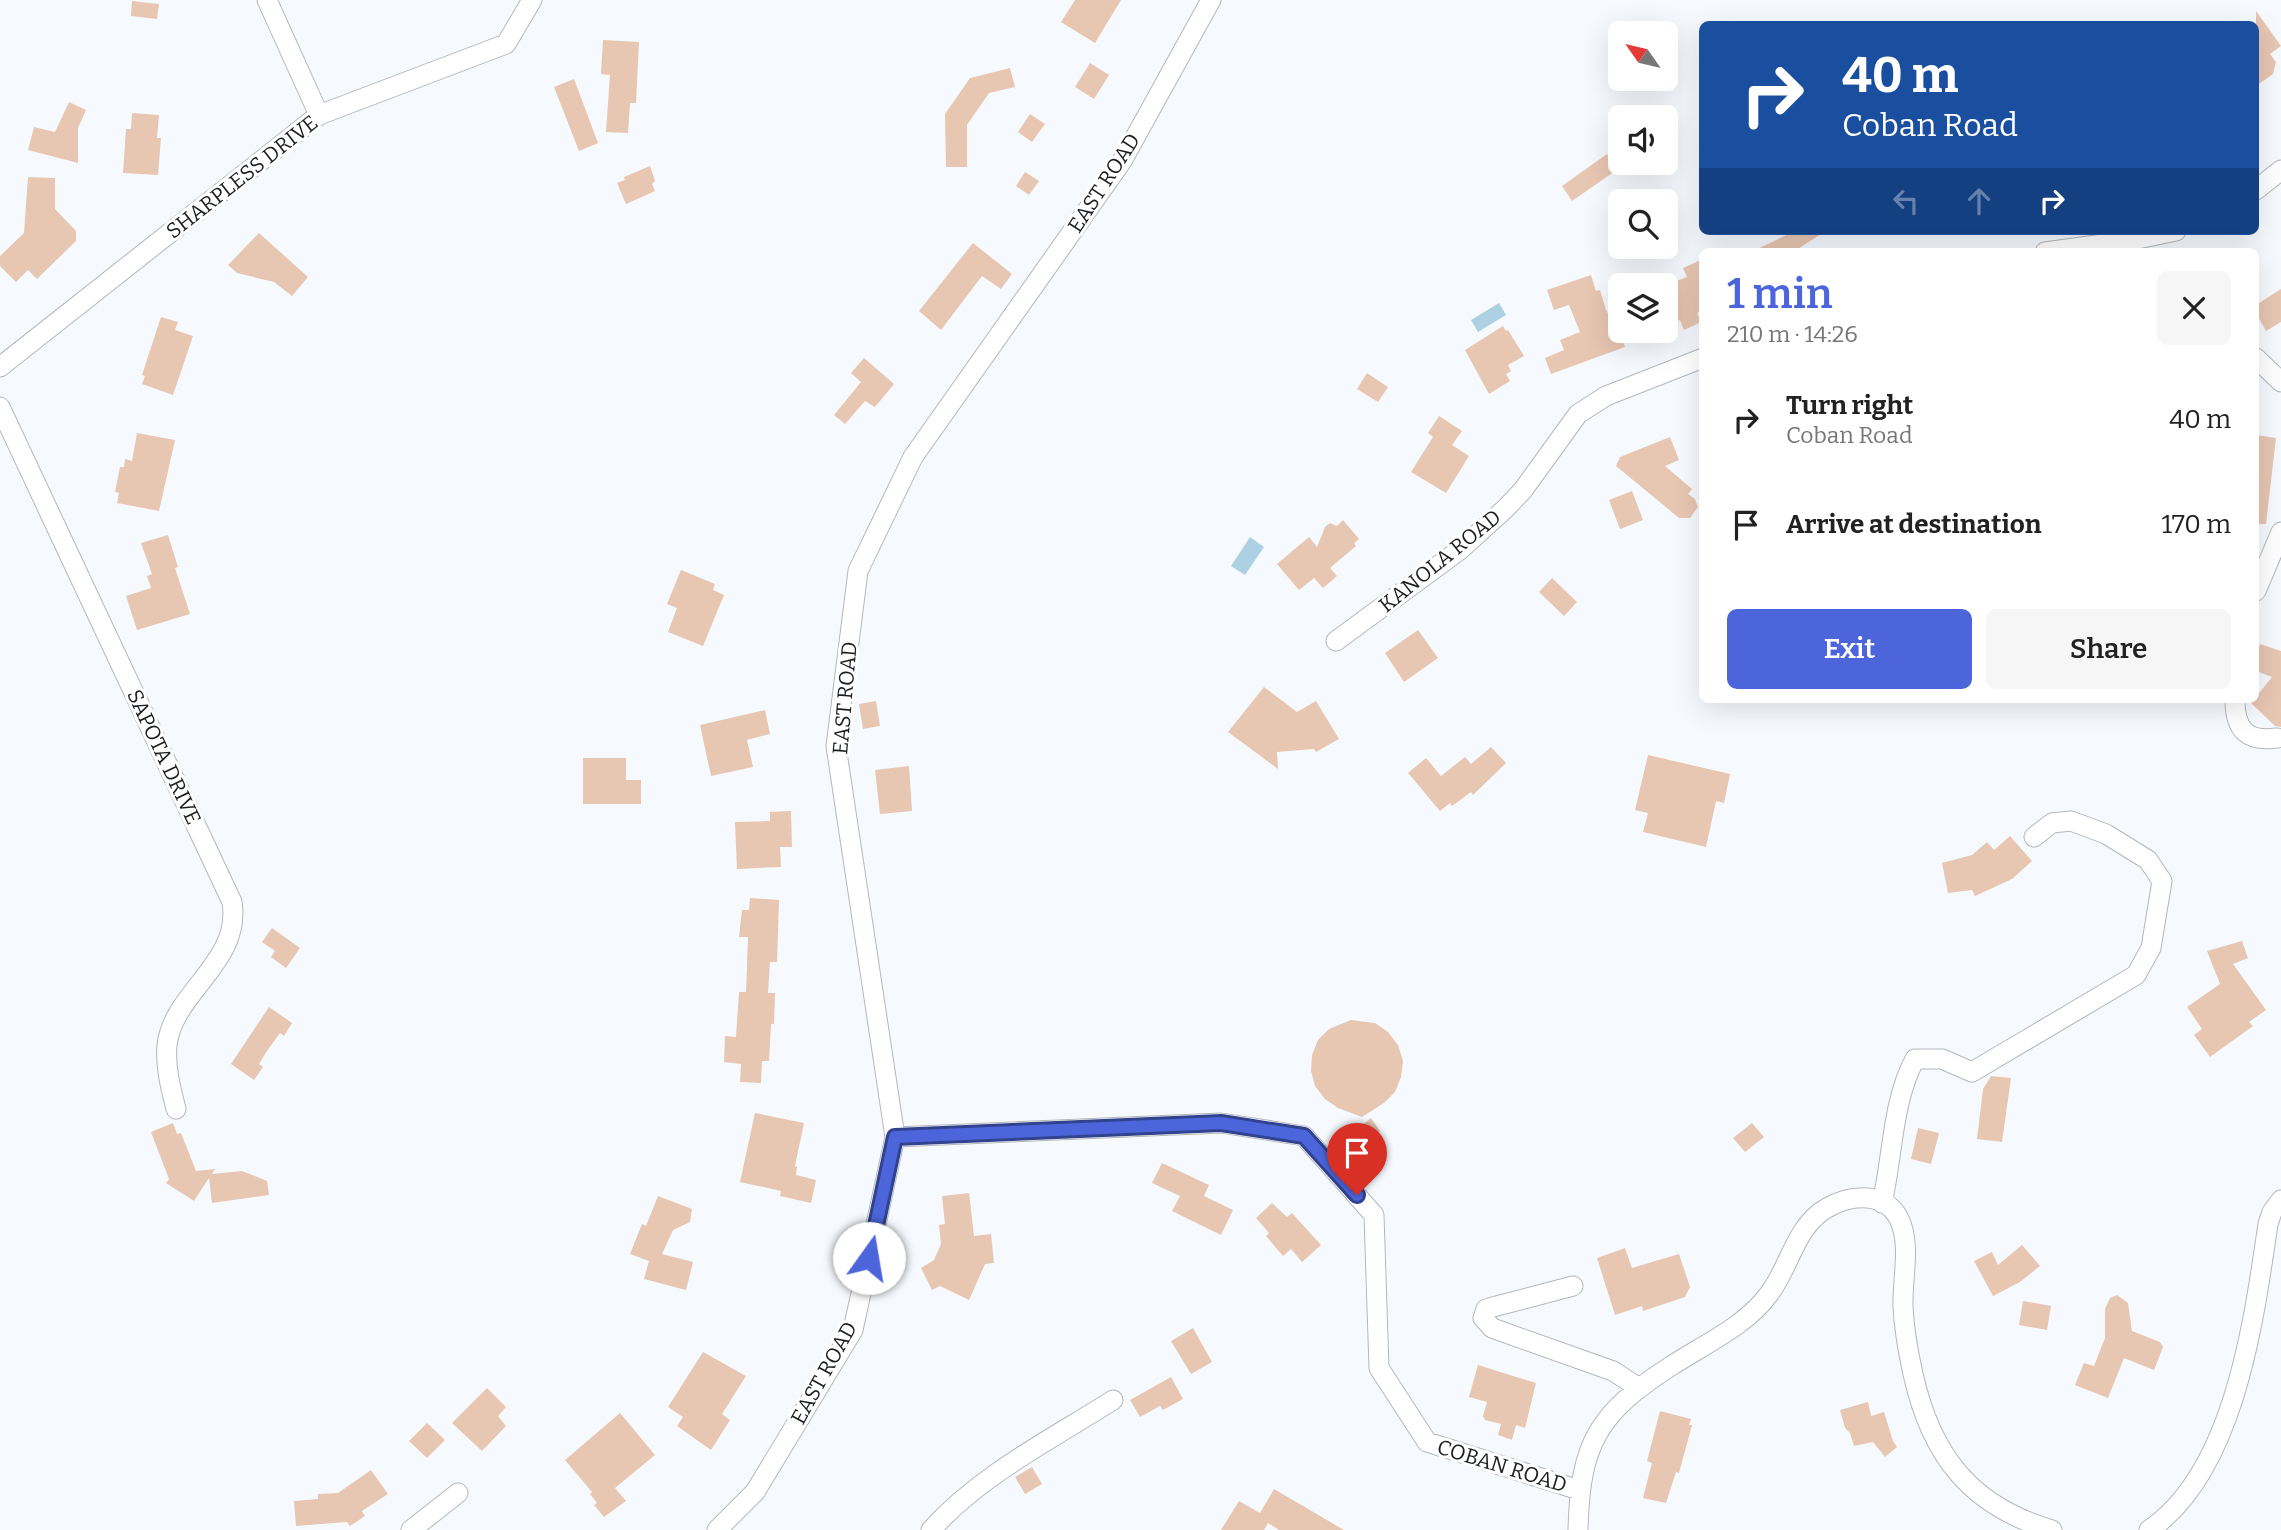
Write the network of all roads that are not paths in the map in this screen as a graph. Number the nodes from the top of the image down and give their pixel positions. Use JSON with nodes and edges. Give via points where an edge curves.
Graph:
{"nodes":[{"id":1,"x":267,"y":0,"type":"edge"},
{"id":2,"x":532,"y":0,"type":"edge"},
{"id":3,"x":1211,"y":0,"type":"edge"},
{"id":4,"x":319,"y":115,"type":"junction"},
{"id":5,"x":2281,"y":170,"type":"edge"},
{"id":6,"x":2259,"y":188,"type":"edge"},
{"id":7,"x":2166,"y":235,"type":"edge"},
{"id":8,"x":2140,"y":246,"type":"edge"},
{"id":9,"x":2108,"y":248,"type":"edge"},
{"id":10,"x":1699,"y":360,"type":"edge"},
{"id":11,"x":2259,"y":361,"type":"edge"},
{"id":12,"x":0,"y":367,"type":"edge"},
{"id":13,"x":2281,"y":382,"type":"edge"},
{"id":14,"x":0,"y":407,"type":"edge"},
{"id":15,"x":2281,"y":532,"type":"edge"},
{"id":16,"x":2259,"y":584,"type":"edge"},
{"id":17,"x":1336,"y":641,"type":"dead end"},
{"id":18,"x":2235,"y":703,"type":"edge"},
{"id":19,"x":2277,"y":738,"type":"dead end"},
{"id":20,"x":2034,"y":837,"type":"dead end"},
{"id":21,"x":176,"y":1110,"type":"dead end"},
{"id":22,"x":895,"y":1137,"type":"junction"},
{"id":23,"x":2281,"y":1200,"type":"edge"},
{"id":24,"x":1882,"y":1203,"type":"junction"},
{"id":25,"x":1573,"y":1286,"type":"dead end"},
{"id":26,"x":1639,"y":1388,"type":"junction"},
{"id":27,"x":1113,"y":1400,"type":"dead end"},
{"id":28,"x":1579,"y":1490,"type":"junction"},
{"id":29,"x":458,"y":1493,"type":"dead end"},
{"id":30,"x":411,"y":1530,"type":"edge"},
{"id":31,"x":717,"y":1530,"type":"edge"},
{"id":32,"x":931,"y":1530,"type":"edge"},
{"id":33,"x":1578,"y":1530,"type":"edge"},
{"id":34,"x":2052,"y":1530,"type":"edge"},
{"id":35,"x":2149,"y":1530,"type":"edge"}],
"edges":[{"from":1,"to":4,"type":"street"},
{"from":2,"to":4,"type":"street","name":"SHARPLESS DRIVE","via":[[506,44]]},
{"from":3,"to":22,"type":"street","name":"EAST ROAD","via":[[1122,161],[913,457],[858,571],[836,746]]},
{"from":4,"to":12,"type":"street","name":"SHARPLESS DRIVE"},
{"from":5,"to":6,"type":"street"},
{"from":7,"to":8,"type":"street"},
{"from":8,"to":9,"type":"street"},
{"from":10,"to":17,"type":"street","name":"KANOLA ROAD","via":[[1606,396],[1578,414],[1505,509],[1461,549]]},
{"from":11,"to":13,"type":"street"},
{"from":14,"to":21,"type":"street","name":"SAPOTA DRIVE","via":[[232,902],[233,928],[172,1027],[167,1045]]},
{"from":15,"to":16,"type":"street"},
{"from":18,"to":19,"type":"street","via":[[2241,730],[2260,740]]},
{"from":20,"to":24,"type":"street","via":[[2052,823],[2071,821],[2106,834],[2148,860],[2162,881],[2151,947],[2136,975],[1972,1072],[1942,1059],[1915,1059],[1903,1081]]},
{"from":22,"to":28,"type":"street","name":"COBAN ROAD","via":[[1221,1123],[1304,1136],[1374,1215],[1379,1368],[1427,1442]]},
{"from":22,"to":31,"type":"street","name":"EAST ROAD","via":[[853,1330],[755,1492]]},
{"from":23,"to":35,"type":"street","via":[[2268,1224],[2256,1311],[2232,1403],[2188,1491],[2172,1512]]},
{"from":24,"to":26,"type":"street","via":[[1853,1197],[1824,1209],[1801,1234],[1768,1296],[1735,1325]]},
{"from":24,"to":34,"type":"street","via":[[1900,1221],[1904,1237],[1904,1328],[1932,1435],[1962,1479],[1981,1496],[2017,1518]]},
{"from":25,"to":26,"type":"street","via":[[1486,1309],[1483,1318],[1492,1328],[1613,1371]]},
{"from":26,"to":28,"type":"street","via":[[1605,1420],[1588,1450]]},
{"from":27,"to":32,"type":"street","via":[[952,1507]]},
{"from":28,"to":33,"type":"street"},
{"from":29,"to":30,"type":"street"}]}
